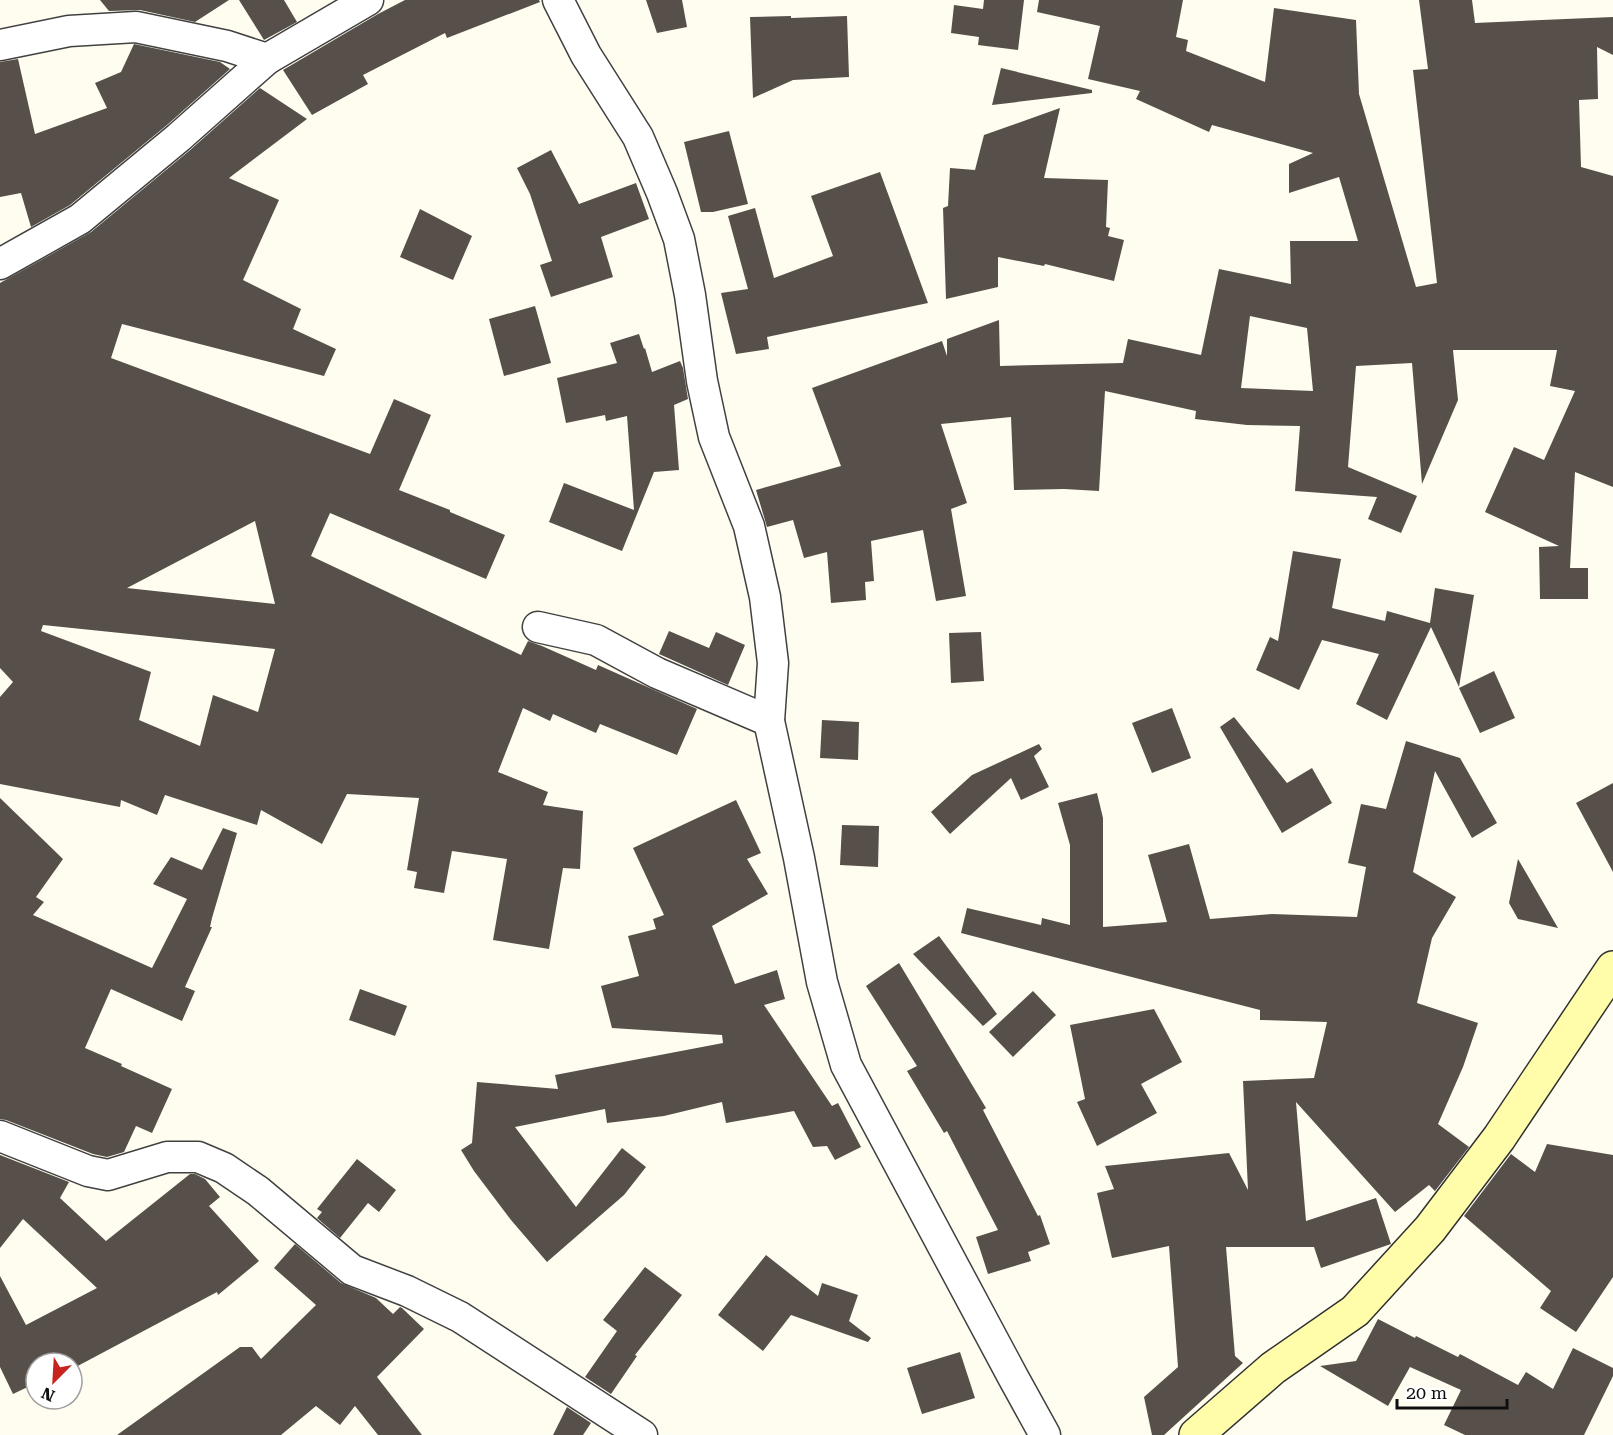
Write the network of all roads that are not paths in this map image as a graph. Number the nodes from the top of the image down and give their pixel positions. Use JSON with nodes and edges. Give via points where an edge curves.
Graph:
{"nodes":[{"id":1,"x":368,"y":0,"type":"edge"},
{"id":2,"x":558,"y":0,"type":"edge"},
{"id":3,"x":0,"y":45,"type":"edge"},
{"id":4,"x":267,"y":59,"type":"junction"},
{"id":5,"x":0,"y":264,"type":"edge"},
{"id":6,"x":538,"y":627,"type":"dead end"},
{"id":7,"x":769,"y":721,"type":"junction"},
{"id":8,"x":1613,"y":968,"type":"edge"},
{"id":9,"x":0,"y":1136,"type":"edge"},
{"id":10,"x":642,"y":1435,"type":"edge"},
{"id":11,"x":1045,"y":1435,"type":"edge"},
{"id":12,"x":1196,"y":1435,"type":"edge"}],
"edges":[{"from":1,"to":4,"type":"street"},
{"from":2,"to":7,"type":"street","via":[[586,55],[638,137],[679,240],[714,437],[749,526],[765,597],[773,663]]},
{"from":3,"to":4,"type":"street","via":[[69,31],[136,27],[227,46]]},
{"from":4,"to":5,"type":"street","via":[[80,219]]},
{"from":6,"to":7,"type":"street","via":[[596,640],[657,674]]},
{"from":7,"to":11,"type":"street","via":[[800,858],[822,982],[846,1065]]},
{"from":8,"to":12,"type":"street","via":[[1499,1138],[1430,1229],[1355,1311],[1273,1368]]},
{"from":9,"to":10,"type":"street","via":[[88,1172],[108,1175],[167,1157],[198,1157],[224,1168],[258,1191],[352,1270],[459,1317]]}]}
